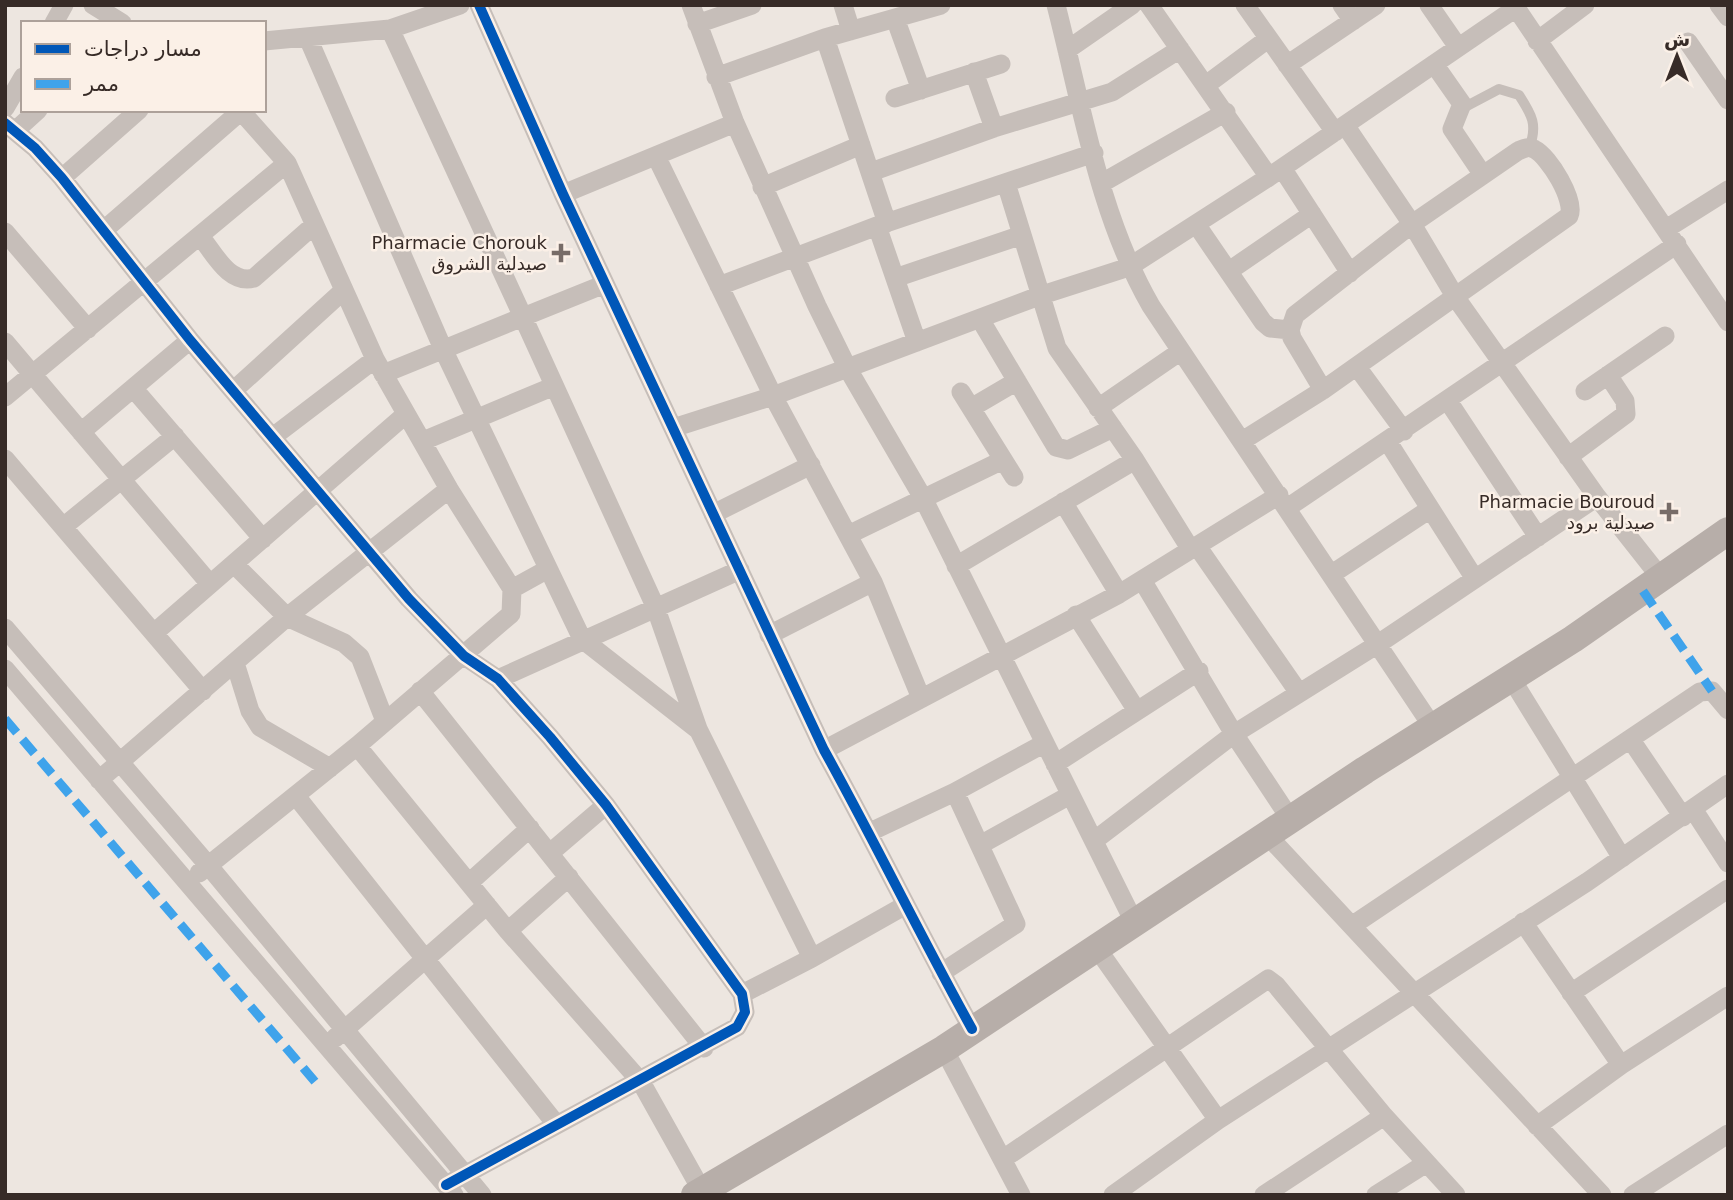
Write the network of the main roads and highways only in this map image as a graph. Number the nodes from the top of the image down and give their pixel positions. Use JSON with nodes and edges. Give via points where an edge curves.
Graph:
{"nodes":[{"id":1,"x":1726,"y":535,"type":"edge"},
{"id":2,"x":698,"y":1193,"type":"edge"}],
"edges":[{"from":1,"to":2,"type":"main road","via":[[944,1049]]}]}
